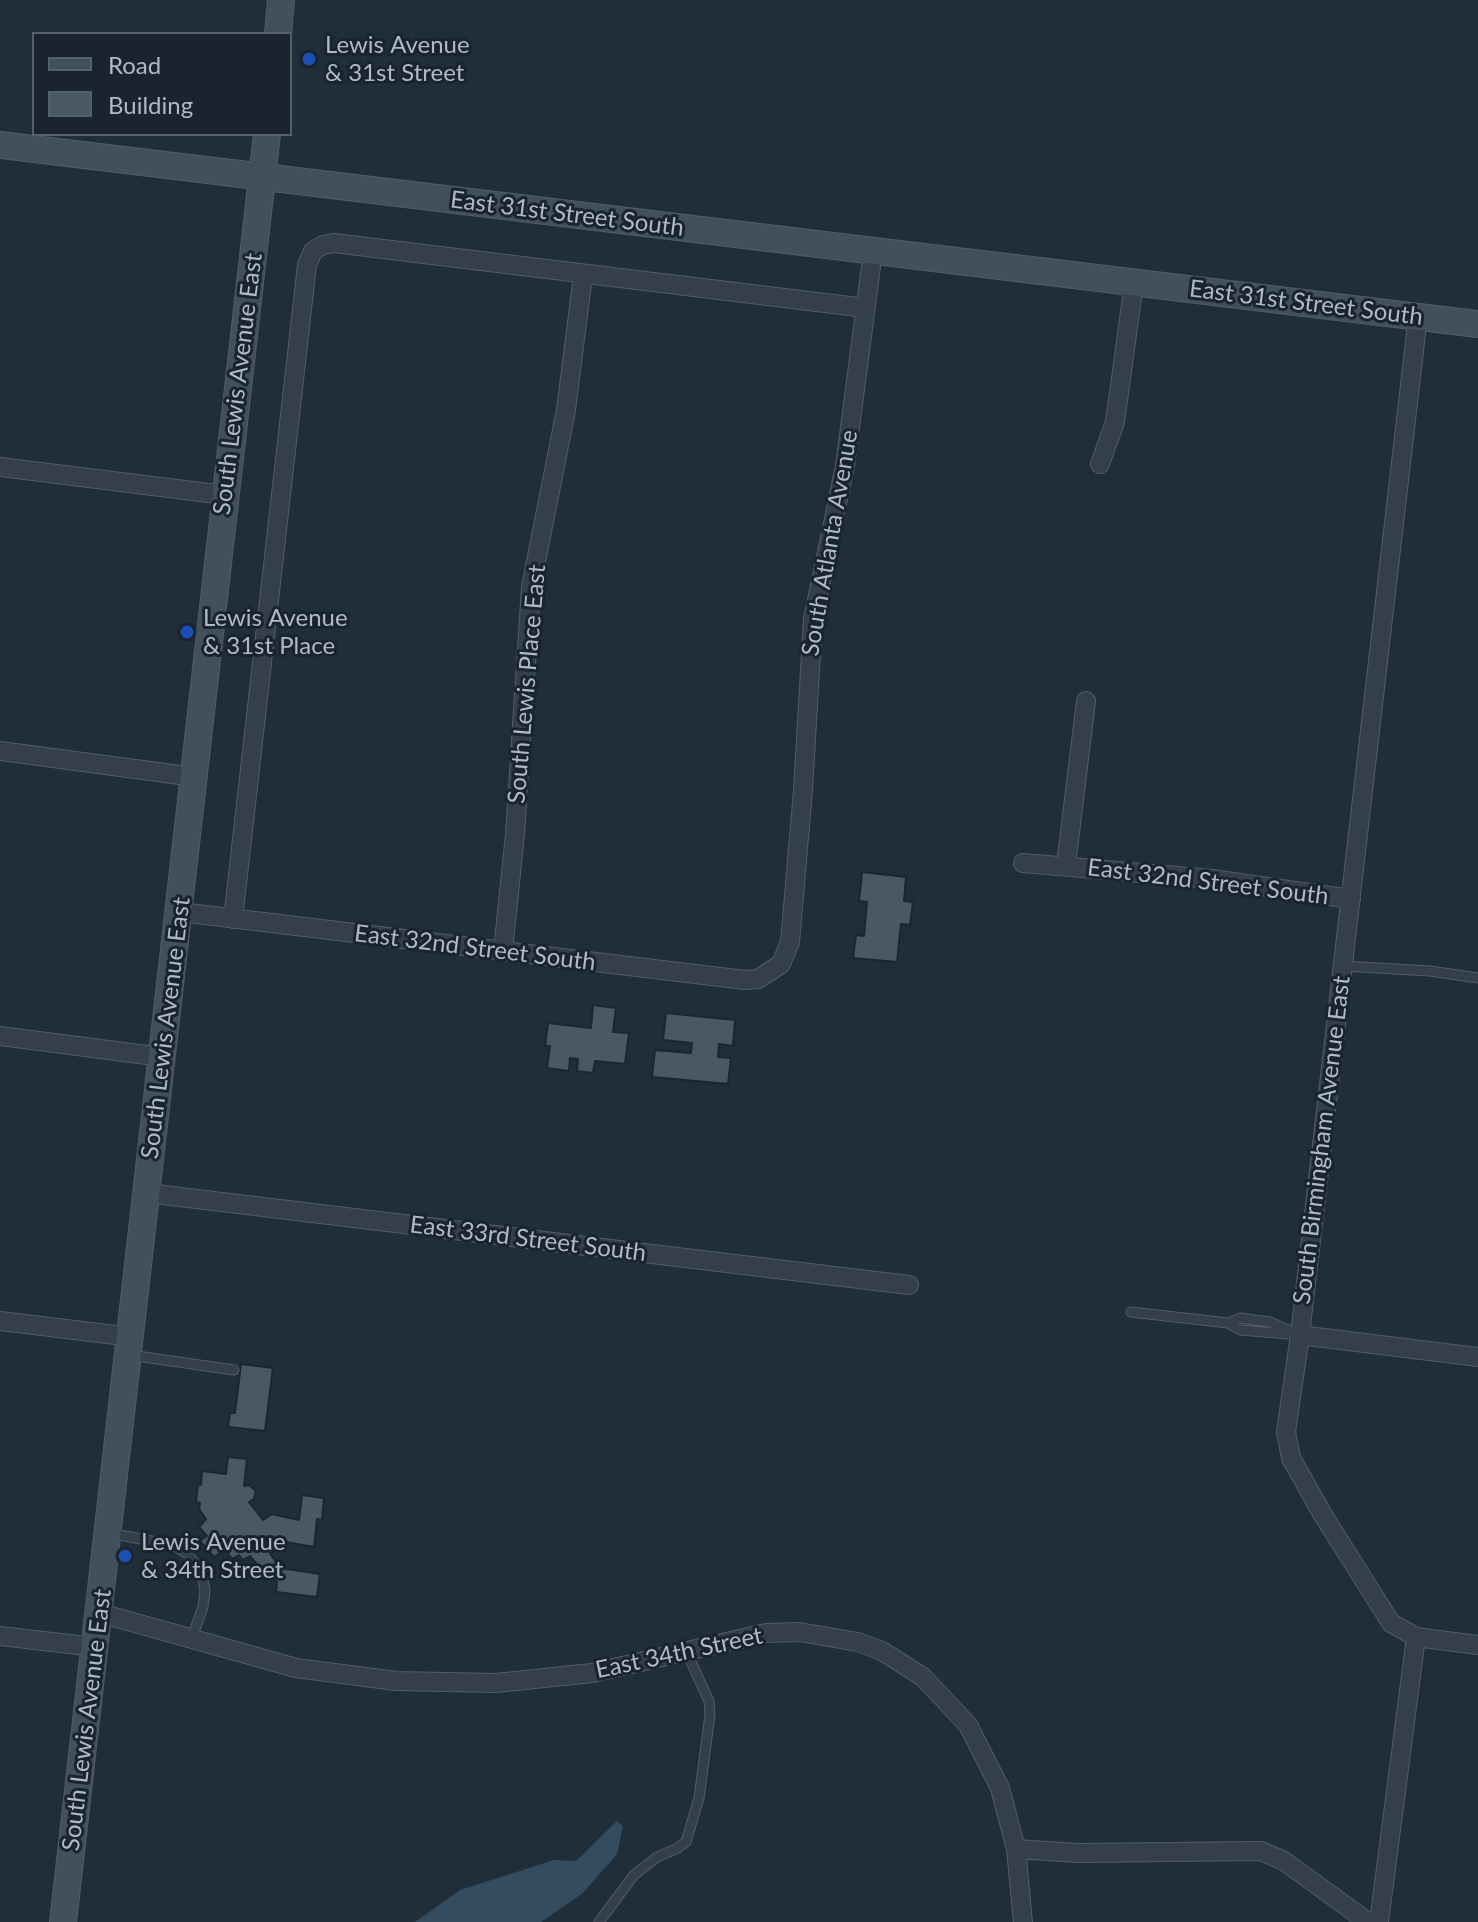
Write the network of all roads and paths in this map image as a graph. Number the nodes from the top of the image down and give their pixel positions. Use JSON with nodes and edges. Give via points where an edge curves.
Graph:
{"nodes":[{"id":1,"x":281,"y":0,"type":"edge"},
{"id":2,"x":278,"y":32,"type":"edge"},
{"id":3,"x":267,"y":136,"type":"edge"},
{"id":4,"x":0,"y":145,"type":"edge"},
{"id":5,"x":262,"y":178,"type":"junction"},
{"id":6,"x":873,"y":251,"type":"junction"},
{"id":7,"x":583,"y":275,"type":"junction"},
{"id":8,"x":1134,"y":283,"type":"junction"},
{"id":9,"x":866,"y":308,"type":"junction"},
{"id":10,"x":1418,"y":316,"type":"junction"},
{"id":11,"x":1478,"y":324,"type":"edge"},
{"id":12,"x":1100,"y":464,"type":"dead end"},
{"id":13,"x":0,"y":467,"type":"edge"},
{"id":14,"x":225,"y":495,"type":"junction"},
{"id":15,"x":1086,"y":701,"type":"dead end"},
{"id":16,"x":0,"y":751,"type":"edge"},
{"id":17,"x":195,"y":777,"type":"junction"},
{"id":18,"x":1023,"y":863,"type":"dead end"},
{"id":19,"x":1066,"y":865,"type":"junction"},
{"id":20,"x":1351,"y":899,"type":"junction"},
{"id":21,"x":180,"y":912,"type":"junction"},
{"id":22,"x":233,"y":919,"type":"junction"},
{"id":23,"x":503,"y":951,"type":"junction"},
{"id":24,"x":1342,"y":966,"type":"junction"},
{"id":25,"x":770,"y":973,"type":"joint"},
{"id":26,"x":1478,"y":978,"type":"edge"},
{"id":27,"x":0,"y":1036,"type":"edge"},
{"id":28,"x":162,"y":1057,"type":"junction"},
{"id":29,"x":147,"y":1193,"type":"junction"},
{"id":30,"x":909,"y":1285,"type":"dead end"},
{"id":31,"x":1131,"y":1312,"type":"dead end"},
{"id":32,"x":0,"y":1321,"type":"edge"},
{"id":33,"x":1300,"y":1335,"type":"junction"},
{"id":34,"x":131,"y":1346,"type":"junction"},
{"id":35,"x":1478,"y":1357,"type":"edge"},
{"id":36,"x":234,"y":1370,"type":"dead end"},
{"id":37,"x":109,"y":1533,"type":"junction"},
{"id":38,"x":100,"y":1613,"type":"junction"},
{"id":39,"x":0,"y":1636,"type":"edge"},
{"id":40,"x":1416,"y":1637,"type":"junction"},
{"id":41,"x":191,"y":1640,"type":"junction"},
{"id":42,"x":1478,"y":1645,"type":"edge"},
{"id":43,"x":95,"y":1647,"type":"junction"},
{"id":44,"x":687,"y":1653,"type":"junction"},
{"id":45,"x":1016,"y":1849,"type":"junction"},
{"id":46,"x":63,"y":1922,"type":"edge"},
{"id":47,"x":599,"y":1922,"type":"edge"},
{"id":48,"x":1023,"y":1922,"type":"edge"},
{"id":49,"x":1368,"y":1922,"type":"edge"},
{"id":50,"x":1379,"y":1922,"type":"edge"}],
"edges":[{"from":1,"to":2,"type":"main road"},
{"from":3,"to":5,"type":"main road","name":"South Lewis Avenue East"},
{"from":4,"to":5,"type":"main road","name":"East 31st Street South"},
{"from":5,"to":6,"type":"main road","name":"East 31st Street South"},
{"from":5,"to":14,"type":"main road","name":"South Lewis Avenue East"},
{"from":6,"to":8,"type":"main road","name":"East 31st Street South"},
{"from":6,"to":9,"type":"street","name":"South Atlanta Avenue"},
{"from":7,"to":9,"type":"street"},
{"from":7,"to":22,"type":"street","via":[[334,243],[313,251],[307,265]]},
{"from":7,"to":23,"type":"street","name":"South Lewis Place East","via":[[566,410],[531,587]]},
{"from":8,"to":10,"type":"main road","name":"East 31st Street South"},
{"from":8,"to":12,"type":"street","via":[[1115,422]]},
{"from":9,"to":25,"type":"street","name":"South Atlanta Avenue","via":[[845,466],[813,619],[790,942],[781,964]]},
{"from":10,"to":11,"type":"main road","name":"East 31st Street South"},
{"from":10,"to":20,"type":"street","name":"South Birmingham Avenue East"},
{"from":13,"to":14,"type":"street"},
{"from":14,"to":17,"type":"main road","name":"South Lewis Avenue East"},
{"from":15,"to":19,"type":"street","name":"East 32nd Street South"},
{"from":16,"to":17,"type":"street"},
{"from":17,"to":21,"type":"main road","name":"South Lewis Avenue East"},
{"from":18,"to":19,"type":"street","name":"East 32nd Street South"},
{"from":19,"to":20,"type":"street","name":"East 32nd Street South"},
{"from":20,"to":24,"type":"street","name":"South Birmingham Avenue East"},
{"from":21,"to":22,"type":"street","name":"East 32nd Street South"},
{"from":21,"to":28,"type":"main road","name":"South Lewis Avenue East"},
{"from":22,"to":23,"type":"street","name":"East 32nd Street South"},
{"from":23,"to":25,"type":"street","name":"East 32nd Street South","via":[[745,980]]},
{"from":24,"to":26,"type":"lane"},
{"from":24,"to":33,"type":"street","name":"South Birmingham Avenue East"},
{"from":27,"to":28,"type":"street"},
{"from":28,"to":29,"type":"main road","name":"South Lewis Avenue East"},
{"from":29,"to":30,"type":"street","name":"East 33rd Street South"},
{"from":29,"to":34,"type":"main road","name":"South Lewis Avenue East"},
{"from":31,"to":33,"type":"lane","via":[[1228,1323],[1240,1318],[1270,1322]]},
{"from":32,"to":34,"type":"street"},
{"from":33,"to":35,"type":"street"},
{"from":33,"to":40,"type":"street","name":"South Birmingham Avenue East","via":[[1286,1432],[1291,1458],[1391,1623]]},
{"from":34,"to":36,"type":"lane"},
{"from":34,"to":37,"type":"main road","name":"South Lewis Avenue East"},
{"from":37,"to":38,"type":"main road","name":"South Lewis Avenue East"},
{"from":37,"to":41,"type":"lane","via":[[173,1545],[188,1554],[202,1573],[205,1591]]},
{"from":38,"to":41,"type":"street","name":"East 34th Street"},
{"from":38,"to":43,"type":"main road","name":"South Lewis Avenue East"},
{"from":39,"to":43,"type":"street"},
{"from":40,"to":42,"type":"street"},
{"from":40,"to":50,"type":"street"},
{"from":41,"to":44,"type":"street","name":"East 34th Street","via":[[296,1668],[396,1681],[496,1683],[592,1673]]},
{"from":43,"to":46,"type":"main road","name":"South Lewis Avenue East"},
{"from":44,"to":45,"type":"street","name":"East 34th Street","via":[[766,1633],[799,1632],[858,1642],[893,1657],[923,1677],[968,1725],[1000,1788]]},
{"from":44,"to":47,"type":"lane","via":[[709,1701],[699,1798],[686,1842],[634,1875]]},
{"from":45,"to":48,"type":"street","name":"East 34th Street"},
{"from":45,"to":49,"type":"street","via":[[1261,1851],[1284,1861]]}]}
